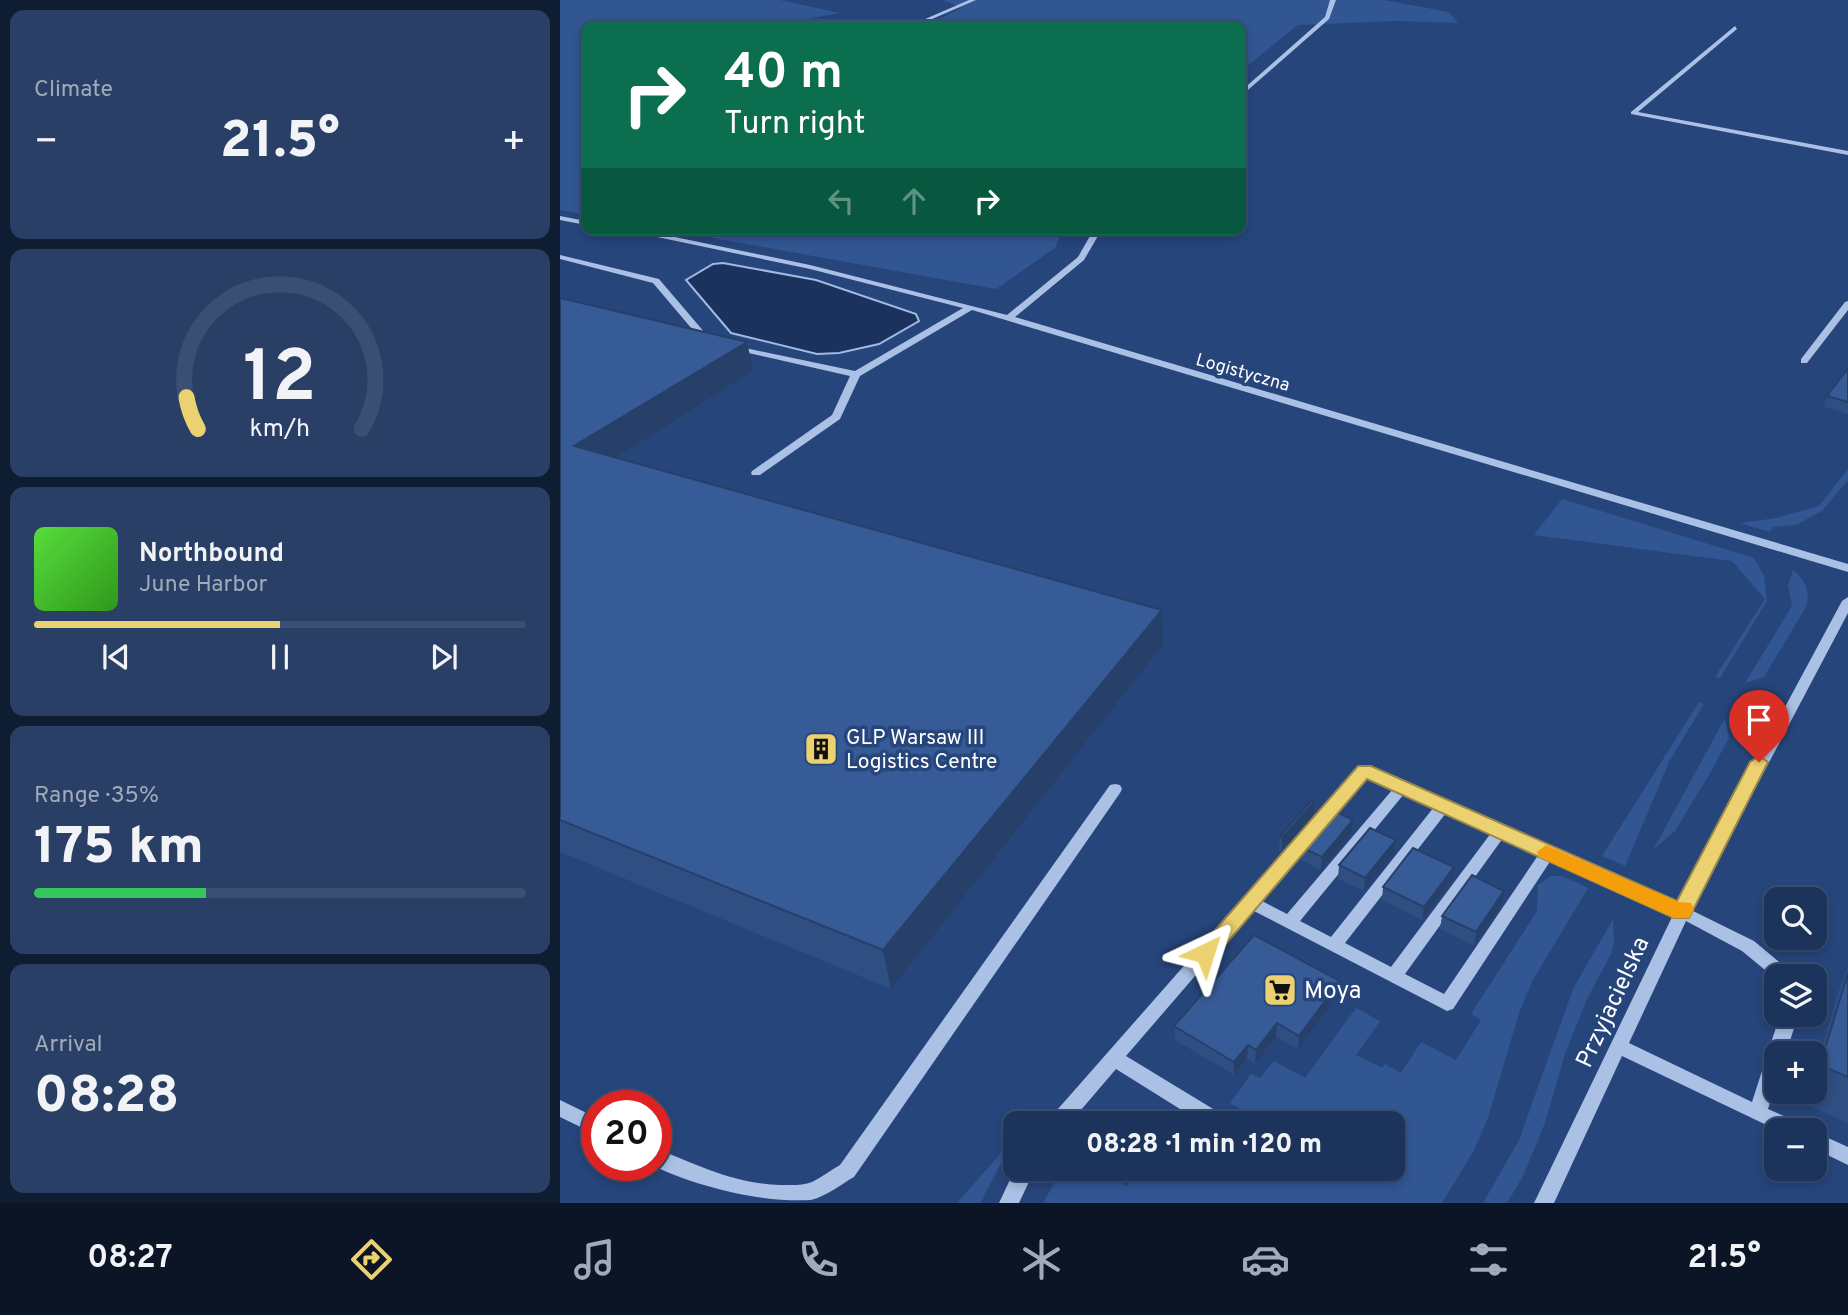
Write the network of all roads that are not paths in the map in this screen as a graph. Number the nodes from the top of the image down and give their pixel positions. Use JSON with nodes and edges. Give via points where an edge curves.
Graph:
{"nodes":[{"id":1,"x":973,"y":0,"type":"edge"},
{"id":2,"x":1333,"y":0,"type":"edge"},
{"id":3,"x":924,"y":21,"type":"edge"},
{"id":4,"x":1735,"y":28,"type":"dead end"},
{"id":5,"x":1246,"y":90,"type":"edge"},
{"id":6,"x":1848,"y":153,"type":"edge"},
{"id":7,"x":560,"y":218,"type":"edge"},
{"id":8,"x":581,"y":222,"type":"edge"},
{"id":9,"x":653,"y":235,"type":"edge"},
{"id":10,"x":1094,"y":235,"type":"edge"},
{"id":11,"x":560,"y":257,"type":"edge"},
{"id":12,"x":1848,"y":304,"type":"edge"},
{"id":13,"x":971,"y":307,"type":"junction"},
{"id":14,"x":1007,"y":319,"type":"junction"},
{"id":15,"x":714,"y":342,"type":"edge"},
{"id":16,"x":726,"y":345,"type":"edge"},
{"id":17,"x":1804,"y":361,"type":"dead end"},
{"id":18,"x":856,"y":374,"type":"junction"},
{"id":19,"x":756,"y":473,"type":"dead end"},
{"id":20,"x":1848,"y":568,"type":"edge"},
{"id":21,"x":1848,"y":601,"type":"edge"},
{"id":22,"x":1402,"y":787,"type":"junction"},
{"id":23,"x":1115,"y":789,"type":"dead end"},
{"id":24,"x":1443,"y":806,"type":"junction"},
{"id":25,"x":1500,"y":831,"type":"junction"},
{"id":26,"x":1548,"y":853,"type":"junction"},
{"id":27,"x":1250,"y":902,"type":"junction"},
{"id":28,"x":1682,"y":912,"type":"junction"},
{"id":29,"x":1290,"y":922,"type":"junction"},
{"id":30,"x":1334,"y":945,"type":"junction"},
{"id":31,"x":1770,"y":964,"type":"edge"},
{"id":32,"x":1394,"y":976,"type":"junction"},
{"id":33,"x":1618,"y":1046,"type":"junction"},
{"id":34,"x":1114,"y":1058,"type":"junction"},
{"id":35,"x":1764,"y":1094,"type":"edge"},
{"id":36,"x":560,"y":1108,"type":"edge"},
{"id":37,"x":1068,"y":1111,"type":"edge"},
{"id":38,"x":1200,"y":1111,"type":"edge"},
{"id":39,"x":1758,"y":1113,"type":"junction"},
{"id":40,"x":1769,"y":1118,"type":"edge"},
{"id":41,"x":581,"y":1119,"type":"edge"},
{"id":42,"x":1827,"y":1146,"type":"edge"},
{"id":43,"x":1848,"y":1156,"type":"edge"},
{"id":44,"x":672,"y":1163,"type":"edge"},
{"id":45,"x":1019,"y":1181,"type":"edge"},
{"id":46,"x":1009,"y":1203,"type":"edge"},
{"id":47,"x":1545,"y":1203,"type":"edge"}],
"edges":[{"from":1,"to":3,"type":"street"},
{"from":2,"to":5,"type":"street","via":[[1327,18]]},
{"from":4,"to":6,"type":"street","via":[[1633,113]]},
{"from":7,"to":8,"type":"street"},
{"from":9,"to":13,"type":"street","name":"Logistyczna","via":[[784,261]]},
{"from":10,"to":14,"type":"street","via":[[1081,258]]},
{"from":11,"to":15,"type":"street","via":[[656,281],[702,339]]},
{"from":12,"to":17,"type":"street"},
{"from":13,"to":14,"type":"street","name":"Logistyczna"},
{"from":13,"to":18,"type":"lane"},
{"from":14,"to":20,"type":"street","name":"Logistyczna"},
{"from":16,"to":18,"type":"street"},
{"from":18,"to":19,"type":"lane","via":[[836,417]]},
{"from":21,"to":28,"type":"street","name":"Przyjacielska"},
{"from":22,"to":24,"type":"street"},
{"from":22,"to":27,"type":"street","via":[[1364,771]]},
{"from":22,"to":29,"type":"lane"},
{"from":23,"to":44,"type":"street","via":[[847,1171],[810,1192],[758,1191],[718,1182]]},
{"from":24,"to":25,"type":"street"},
{"from":24,"to":30,"type":"street"},
{"from":25,"to":26,"type":"street"},
{"from":25,"to":32,"type":"street"},
{"from":26,"to":28,"type":"street"},
{"from":26,"to":32,"type":"street","via":[[1447,1004]]},
{"from":27,"to":29,"type":"street"},
{"from":27,"to":34,"type":"street"},
{"from":28,"to":31,"type":"lane","via":[[1748,946]]},
{"from":28,"to":33,"type":"street","name":"Przyjacielska"},
{"from":29,"to":30,"type":"street"},
{"from":30,"to":32,"type":"street"},
{"from":33,"to":39,"type":"lane"},
{"from":33,"to":47,"type":"street","name":"Przyjacielska"},
{"from":34,"to":37,"type":"street"},
{"from":34,"to":38,"type":"street"},
{"from":35,"to":39,"type":"street"},
{"from":36,"to":41,"type":"street"},
{"from":39,"to":40,"type":"street"},
{"from":42,"to":43,"type":"street"},
{"from":45,"to":46,"type":"street"}]}
